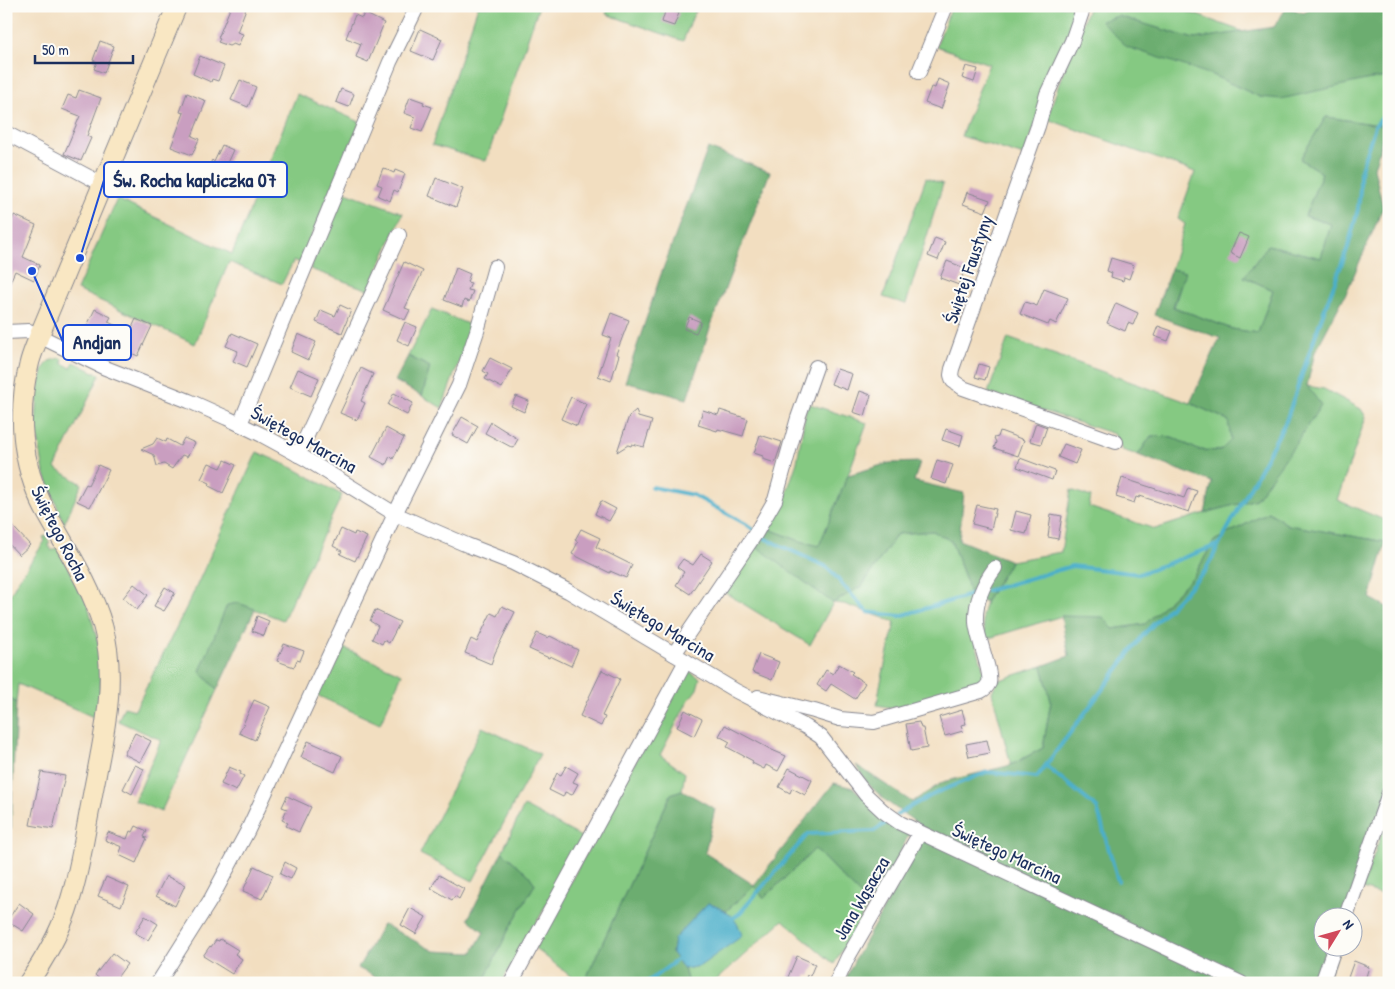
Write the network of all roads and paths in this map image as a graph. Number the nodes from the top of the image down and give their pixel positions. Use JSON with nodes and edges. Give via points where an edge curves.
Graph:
{"nodes":[{"id":1,"x":177,"y":6,"type":"edge"},
{"id":2,"x":946,"y":6,"type":"edge"},
{"id":3,"x":1084,"y":6,"type":"edge"},
{"id":4,"x":414,"y":11,"type":"dead end"},
{"id":5,"x":919,"y":72,"type":"dead end"},
{"id":6,"x":6,"y":134,"type":"edge"},
{"id":7,"x":102,"y":184,"type":"junction"},
{"id":8,"x":399,"y":235,"type":"dead end"},
{"id":9,"x":495,"y":267,"type":"dead end"},
{"id":10,"x":6,"y":332,"type":"edge"},
{"id":11,"x":39,"y":336,"type":"junction"},
{"id":12,"x":816,"y":367,"type":"dead end"},
{"id":13,"x":240,"y":424,"type":"junction"},
{"id":14,"x":1116,"y":442,"type":"dead end"},
{"id":15,"x":298,"y":455,"type":"junction"},
{"id":16,"x":395,"y":514,"type":"junction"},
{"id":17,"x":995,"y":568,"type":"dead end"},
{"id":18,"x":674,"y":654,"type":"junction"},
{"id":19,"x":686,"y":662,"type":"junction"},
{"id":20,"x":736,"y":691,"type":"junction"},
{"id":21,"x":1389,"y":793,"type":"edge"},
{"id":22,"x":920,"y":833,"type":"junction"},
{"id":23,"x":1349,"y":906,"type":"edge"},
{"id":24,"x":1331,"y":956,"type":"edge"},
{"id":25,"x":28,"y":983,"type":"edge"},
{"id":26,"x":158,"y":983,"type":"edge"},
{"id":27,"x":511,"y":983,"type":"edge"},
{"id":28,"x":836,"y":983,"type":"edge"},
{"id":29,"x":1241,"y":983,"type":"edge"},
{"id":30,"x":1322,"y":983,"type":"edge"}],
"edges":[{"from":1,"to":7,"type":"street","name":"Świętego Rocha"},
{"from":2,"to":5,"type":"street"},
{"from":3,"to":14,"type":"street","name":"Świętej Faustyny","via":[[1072,41],[1047,94],[951,375],[952,381],[963,388]]},
{"from":4,"to":13,"type":"street"},
{"from":6,"to":7,"type":"street"},
{"from":7,"to":11,"type":"street","name":"Świętego Rocha"},
{"from":8,"to":15,"type":"street"},
{"from":9,"to":16,"type":"street","via":[[458,385]]},
{"from":10,"to":11,"type":"street","name":"Świętego Marcina","via":[[29,331]]},
{"from":11,"to":13,"type":"street","name":"Świętego Marcina","via":[[103,367]]},
{"from":11,"to":25,"type":"street","name":"Świętego Rocha","via":[[24,386],[22,431],[25,450],[43,506],[97,607],[109,671],[103,735],[74,889],[60,929]]},
{"from":12,"to":18,"type":"street","via":[[775,500]]},
{"from":13,"to":15,"type":"street","name":"Świętego Marcina"},
{"from":15,"to":16,"type":"street","name":"Świętego Marcina"},
{"from":16,"to":18,"type":"street","name":"Świętego Marcina","via":[[534,573]]},
{"from":16,"to":26,"type":"street","via":[[247,832],[211,899]]},
{"from":17,"to":20,"type":"street","via":[[986,580],[977,604],[977,632],[989,681],[981,691],[874,722],[840,719]]},
{"from":18,"to":19,"type":"street","name":"Świętego Marcina"},
{"from":19,"to":20,"type":"street","name":"Świętego Marcina"},
{"from":19,"to":27,"type":"street"},
{"from":20,"to":22,"type":"street","name":"Świętego Marcina","via":[[821,737],[866,795],[900,823]]},
{"from":21,"to":23,"type":"street"},
{"from":22,"to":28,"type":"street","name":"Jana Wąsacza"},
{"from":22,"to":29,"type":"street","name":"Świętego Marcina"},
{"from":24,"to":30,"type":"street"}]}
